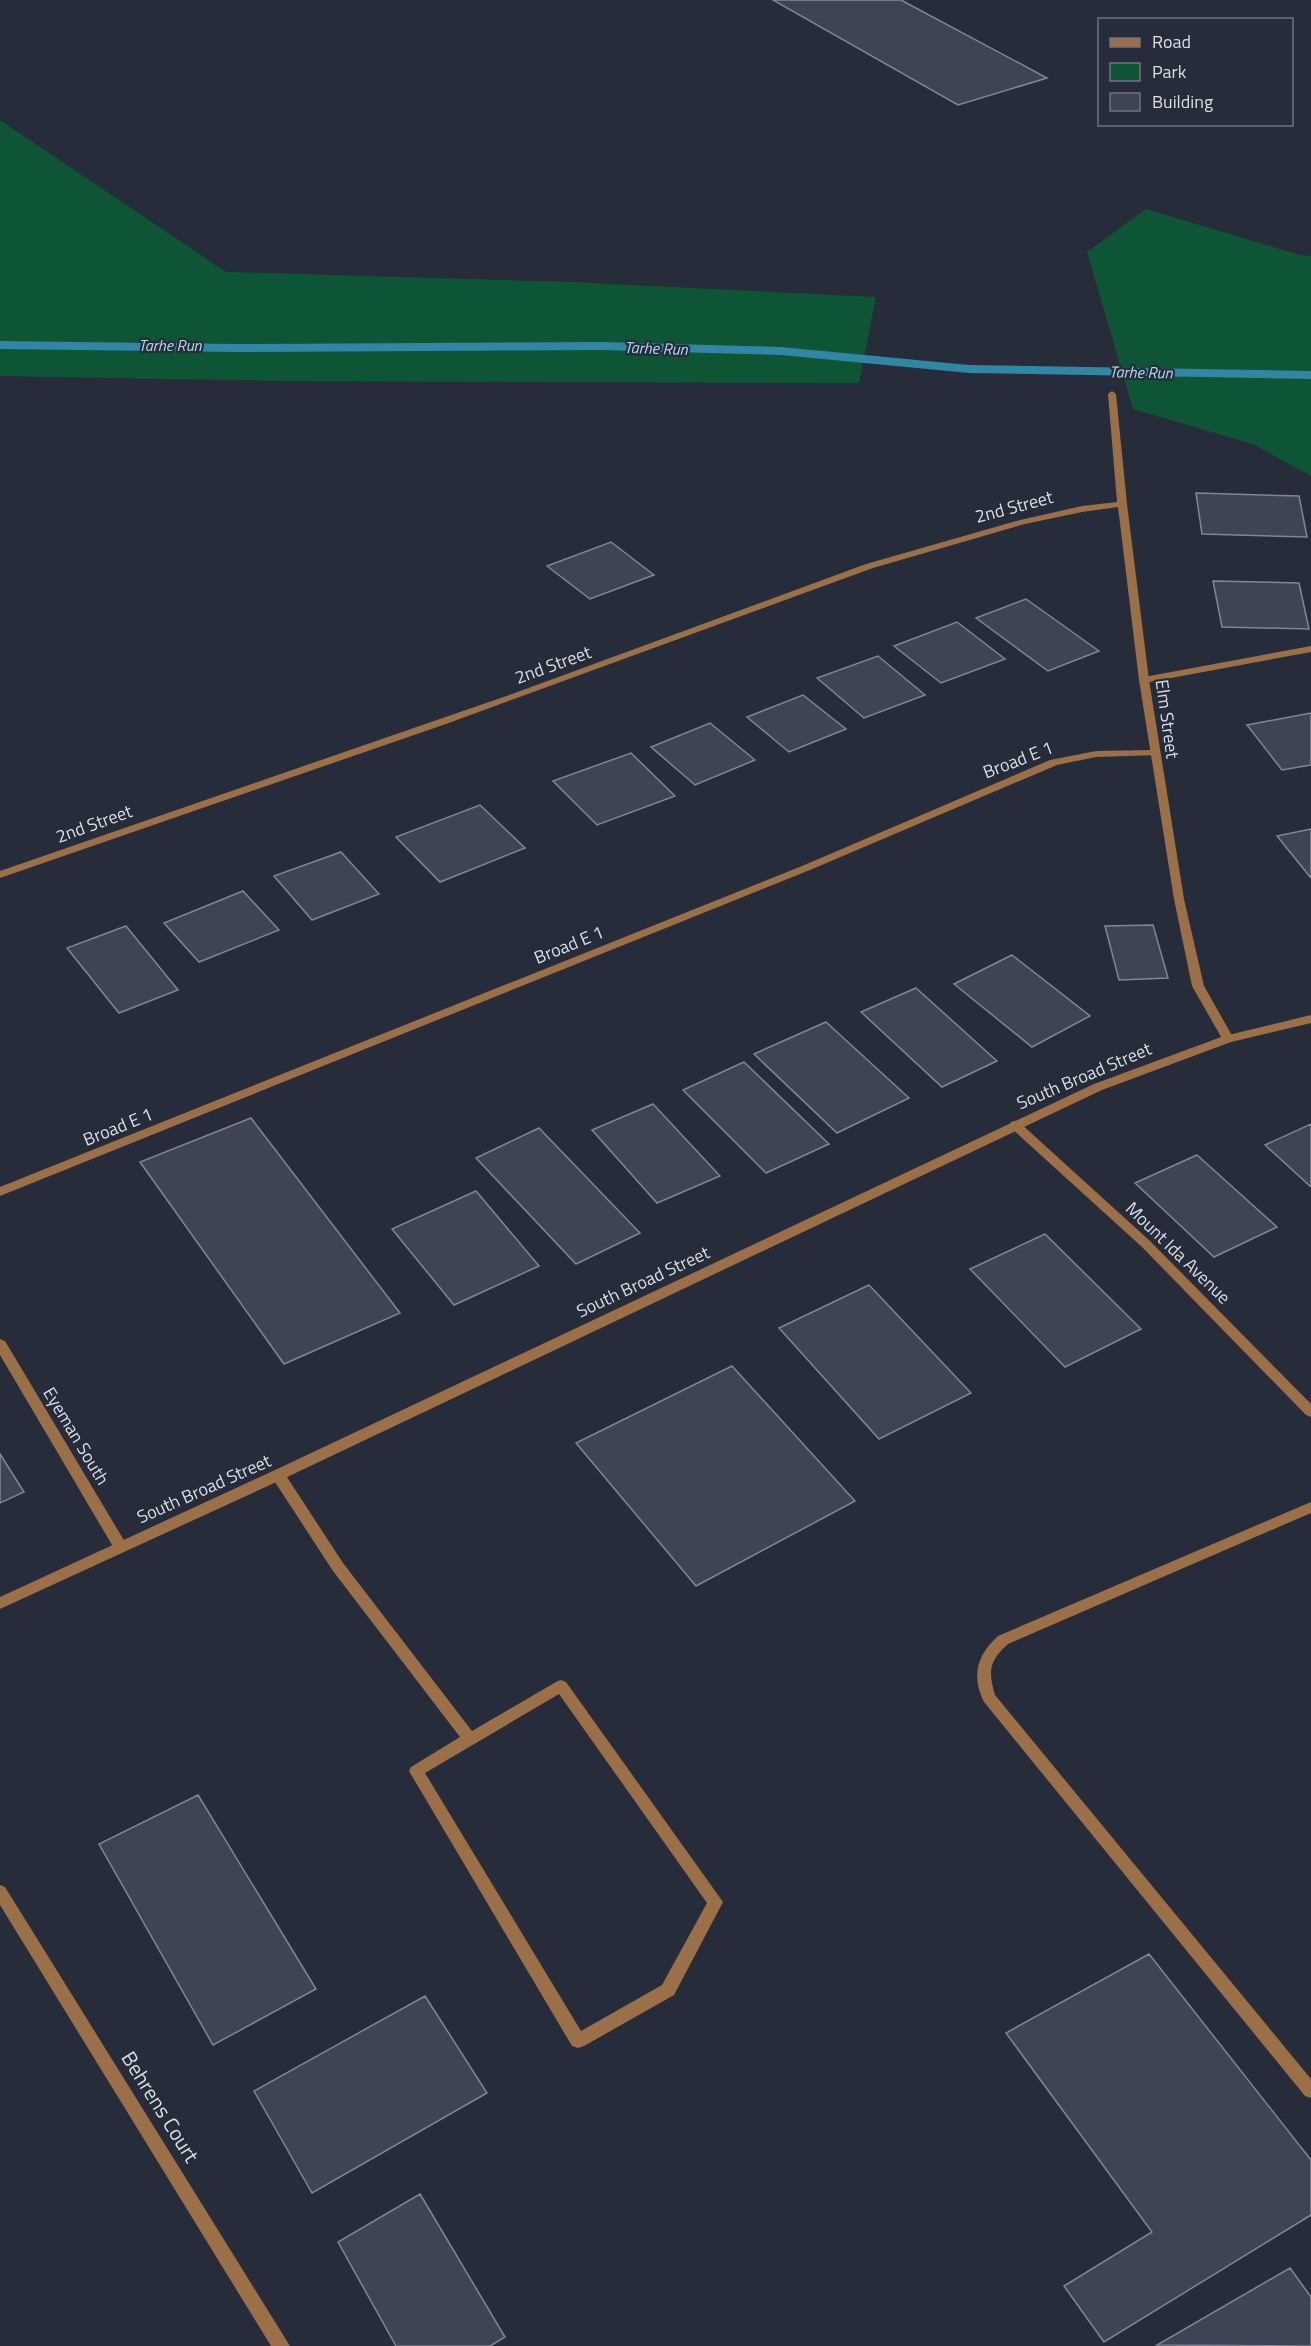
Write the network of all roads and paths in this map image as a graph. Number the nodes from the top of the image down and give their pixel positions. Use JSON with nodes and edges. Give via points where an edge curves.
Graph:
{"nodes":[{"id":1,"x":1112,"y":394,"type":"dead end"},
{"id":2,"x":1122,"y":504,"type":"junction"},
{"id":3,"x":1311,"y":649,"type":"edge"},
{"id":4,"x":1144,"y":680,"type":"junction"},
{"id":5,"x":1154,"y":753,"type":"junction"},
{"id":6,"x":0,"y":875,"type":"edge"},
{"id":7,"x":1311,"y":1019,"type":"edge"},
{"id":8,"x":1228,"y":1039,"type":"junction"},
{"id":9,"x":1015,"y":1125,"type":"junction"},
{"id":10,"x":0,"y":1192,"type":"edge"},
{"id":11,"x":0,"y":1344,"type":"edge"},
{"id":12,"x":1311,"y":1412,"type":"edge"},
{"id":13,"x":278,"y":1475,"type":"junction"},
{"id":14,"x":1311,"y":1507,"type":"edge"},
{"id":15,"x":120,"y":1546,"type":"junction"},
{"id":16,"x":0,"y":1603,"type":"edge"},
{"id":17,"x":470,"y":1739,"type":"junction"},
{"id":18,"x":0,"y":1892,"type":"edge"},
{"id":19,"x":1311,"y":2091,"type":"edge"},
{"id":20,"x":281,"y":2346,"type":"edge"}],
"edges":[{"from":1,"to":2,"type":"street","name":"Elm Street"},
{"from":2,"to":4,"type":"street","name":"Elm Street"},
{"from":2,"to":6,"type":"street","name":"2nd Street","via":[[1044,515],[911,552],[497,703]]},
{"from":3,"to":4,"type":"street"},
{"from":4,"to":5,"type":"street","name":"Elm Street"},
{"from":5,"to":8,"type":"street","name":"Elm Street","via":[[1198,986]]},
{"from":5,"to":10,"type":"street","name":"Broad E 1","via":[[1096,754],[1054,762],[806,868]]},
{"from":7,"to":8,"type":"street","name":"South Broad Street"},
{"from":8,"to":9,"type":"street","name":"South Broad Street","via":[[1108,1083]]},
{"from":9,"to":12,"type":"street","name":"Mount Ida Avenue","via":[[1146,1244]]},
{"from":9,"to":13,"type":"street","name":"South Broad Street"},
{"from":11,"to":15,"type":"street","name":"Eyeman South"},
{"from":13,"to":15,"type":"street","name":"South Broad Street"},
{"from":13,"to":17,"type":"street","via":[[338,1567]]},
{"from":14,"to":19,"type":"street","via":[[1004,1640],[988,1653],[982,1674],[989,1698]]},
{"from":15,"to":16,"type":"street","name":"South Broad Street"},
{"from":17,"to":17,"type":"street","via":[[561,1686],[715,1902],[668,1990],[578,2041],[416,1771]]},
{"from":18,"to":20,"type":"street","name":"Behrens Court"}]}
